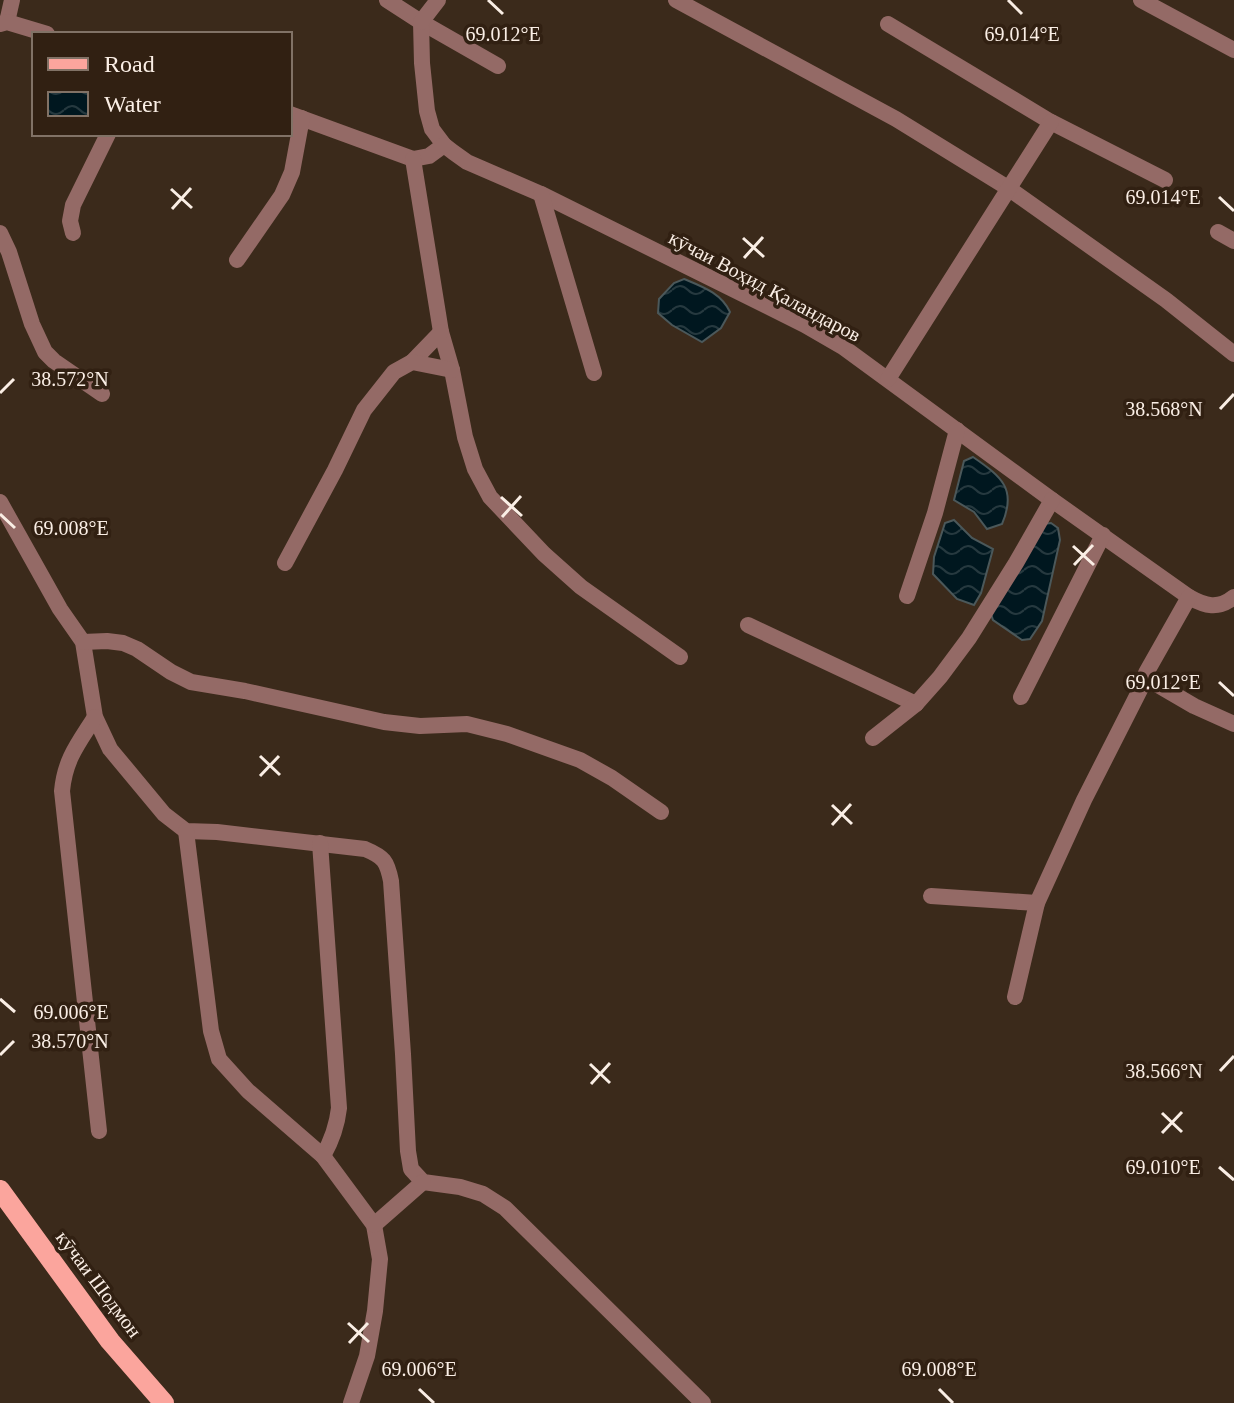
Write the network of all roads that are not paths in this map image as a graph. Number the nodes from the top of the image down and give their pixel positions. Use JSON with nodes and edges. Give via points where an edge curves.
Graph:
{"nodes":[{"id":1,"x":12,"y":0,"type":"edge"},
{"id":2,"x":387,"y":0,"type":"edge"},
{"id":3,"x":438,"y":0,"type":"edge"},
{"id":4,"x":676,"y":0,"type":"edge"},
{"id":5,"x":1141,"y":0,"type":"edge"},
{"id":6,"x":421,"y":22,"type":"junction"},
{"id":7,"x":3,"y":23,"type":"edge"},
{"id":8,"x":888,"y":24,"type":"dead end"},
{"id":9,"x":39,"y":32,"type":"edge"},
{"id":10,"x":1234,"y":50,"type":"edge"},
{"id":11,"x":498,"y":66,"type":"dead end"},
{"id":12,"x":296,"y":116,"type":"edge"},
{"id":13,"x":1051,"y":122,"type":"junction"},
{"id":14,"x":107,"y":136,"type":"edge"},
{"id":15,"x":444,"y":145,"type":"junction"},
{"id":16,"x":413,"y":159,"type":"junction"},
{"id":17,"x":1165,"y":180,"type":"dead end"},
{"id":18,"x":1008,"y":188,"type":"junction"},
{"id":19,"x":541,"y":194,"type":"junction"},
{"id":20,"x":1218,"y":232,"type":"dead end"},
{"id":21,"x":0,"y":233,"type":"edge"},
{"id":22,"x":73,"y":233,"type":"dead end"},
{"id":23,"x":1234,"y":241,"type":"edge"},
{"id":24,"x":237,"y":260,"type":"dead end"},
{"id":25,"x":441,"y":332,"type":"junction"},
{"id":26,"x":1234,"y":354,"type":"edge"},
{"id":27,"x":412,"y":362,"type":"junction"},
{"id":28,"x":452,"y":370,"type":"junction"},
{"id":29,"x":594,"y":373,"type":"dead end"},
{"id":30,"x":888,"y":379,"type":"junction"},
{"id":31,"x":102,"y":394,"type":"dead end"},
{"id":32,"x":957,"y":430,"type":"junction"},
{"id":33,"x":1052,"y":500,"type":"junction"},
{"id":34,"x":0,"y":502,"type":"edge"},
{"id":35,"x":1103,"y":535,"type":"junction"},
{"id":36,"x":285,"y":563,"type":"dead end"},
{"id":37,"x":907,"y":596,"type":"dead end"},
{"id":38,"x":1189,"y":597,"type":"junction"},
{"id":39,"x":1234,"y":597,"type":"edge"},
{"id":40,"x":748,"y":625,"type":"dead end"},
{"id":41,"x":83,"y":642,"type":"junction"},
{"id":42,"x":680,"y":657,"type":"dead end"},
{"id":43,"x":1146,"y":678,"type":"junction"},
{"id":44,"x":1021,"y":697,"type":"dead end"},
{"id":45,"x":916,"y":704,"type":"junction"},
{"id":46,"x":95,"y":717,"type":"junction"},
{"id":47,"x":1234,"y":724,"type":"edge"},
{"id":48,"x":873,"y":738,"type":"dead end"},
{"id":49,"x":661,"y":812,"type":"dead end"},
{"id":50,"x":186,"y":831,"type":"junction"},
{"id":51,"x":320,"y":843,"type":"junction"},
{"id":52,"x":931,"y":896,"type":"dead end"},
{"id":53,"x":1037,"y":903,"type":"junction"},
{"id":54,"x":1015,"y":997,"type":"dead end"},
{"id":55,"x":99,"y":1131,"type":"dead end"},
{"id":56,"x":323,"y":1156,"type":"junction"},
{"id":57,"x":423,"y":1182,"type":"junction"},
{"id":58,"x":0,"y":1190,"type":"edge"},
{"id":59,"x":374,"y":1225,"type":"junction"},
{"id":60,"x":164,"y":1403,"type":"edge"},
{"id":61,"x":351,"y":1403,"type":"edge"},
{"id":62,"x":703,"y":1403,"type":"edge"}],
"edges":[{"from":1,"to":7,"type":"street"},
{"from":2,"to":6,"type":"street"},
{"from":3,"to":6,"type":"street"},
{"from":4,"to":18,"type":"street","via":[[896,119]]},
{"from":5,"to":10,"type":"street"},
{"from":6,"to":11,"type":"street"},
{"from":6,"to":15,"type":"street","via":[[427,111]]},
{"from":7,"to":9,"type":"street"},
{"from":8,"to":13,"type":"street"},
{"from":12,"to":16,"type":"street"},
{"from":12,"to":24,"type":"street","via":[[299,145],[292,172]]},
{"from":13,"to":17,"type":"street"},
{"from":13,"to":18,"type":"street"},
{"from":14,"to":22,"type":"street","via":[[73,205]]},
{"from":15,"to":16,"type":"street"},
{"from":15,"to":19,"type":"street","name":"кӯчаи Воҳид Қаландаров","via":[[467,162]]},
{"from":16,"to":25,"type":"street"},
{"from":18,"to":26,"type":"street"},
{"from":18,"to":30,"type":"street"},
{"from":19,"to":29,"type":"street"},
{"from":19,"to":30,"type":"street","name":"кӯчаи Воҳид Қаландаров","via":[[805,325]]},
{"from":20,"to":23,"type":"street"},
{"from":21,"to":31,"type":"street","via":[[45,352]]},
{"from":25,"to":27,"type":"street"},
{"from":25,"to":28,"type":"street"},
{"from":27,"to":28,"type":"street"},
{"from":27,"to":36,"type":"street","via":[[394,372],[364,410]]},
{"from":28,"to":42,"type":"street","via":[[465,437],[490,497],[581,587]]},
{"from":30,"to":32,"type":"street","name":"кӯчаи Воҳид Қаландаров"},
{"from":32,"to":33,"type":"street","name":"кӯчаи Воҳид Қаландаров"},
{"from":32,"to":37,"type":"street"},
{"from":33,"to":35,"type":"street","name":"кӯчаи Воҳид Қаландаров"},
{"from":33,"to":45,"type":"street","via":[[969,638]]},
{"from":34,"to":41,"type":"street"},
{"from":35,"to":38,"type":"street","name":"кӯчаи Воҳид Қаландаров"},
{"from":35,"to":44,"type":"street"},
{"from":38,"to":39,"type":"street","name":"кӯчаи Воҳид Қаландаров","via":[[1204,606]]},
{"from":38,"to":43,"type":"street"},
{"from":40,"to":45,"type":"street"},
{"from":41,"to":46,"type":"street"},
{"from":41,"to":49,"type":"street","via":[[123,643],[191,682],[384,722],[467,724],[507,734],[580,760]]},
{"from":43,"to":47,"type":"street"},
{"from":43,"to":53,"type":"street"},
{"from":45,"to":48,"type":"street"},
{"from":46,"to":50,"type":"street","via":[[131,776]]},
{"from":46,"to":55,"type":"street","via":[[72,753],[62,791]]},
{"from":50,"to":51,"type":"street"},
{"from":50,"to":56,"type":"street","via":[[219,1059]]},
{"from":51,"to":56,"type":"street","via":[[339,1108]]},
{"from":51,"to":57,"type":"street","via":[[365,849],[382,856],[388,867],[408,1151],[411,1169]]},
{"from":52,"to":53,"type":"street"},
{"from":53,"to":54,"type":"street"},
{"from":56,"to":59,"type":"street"},
{"from":57,"to":59,"type":"street"},
{"from":57,"to":62,"type":"street","via":[[483,1194],[505,1208]]},
{"from":58,"to":60,"type":"main road","name":"кӯчаи Шодмон","via":[[110,1341]]},
{"from":59,"to":61,"type":"street","via":[[380,1259],[375,1311]]}]}
